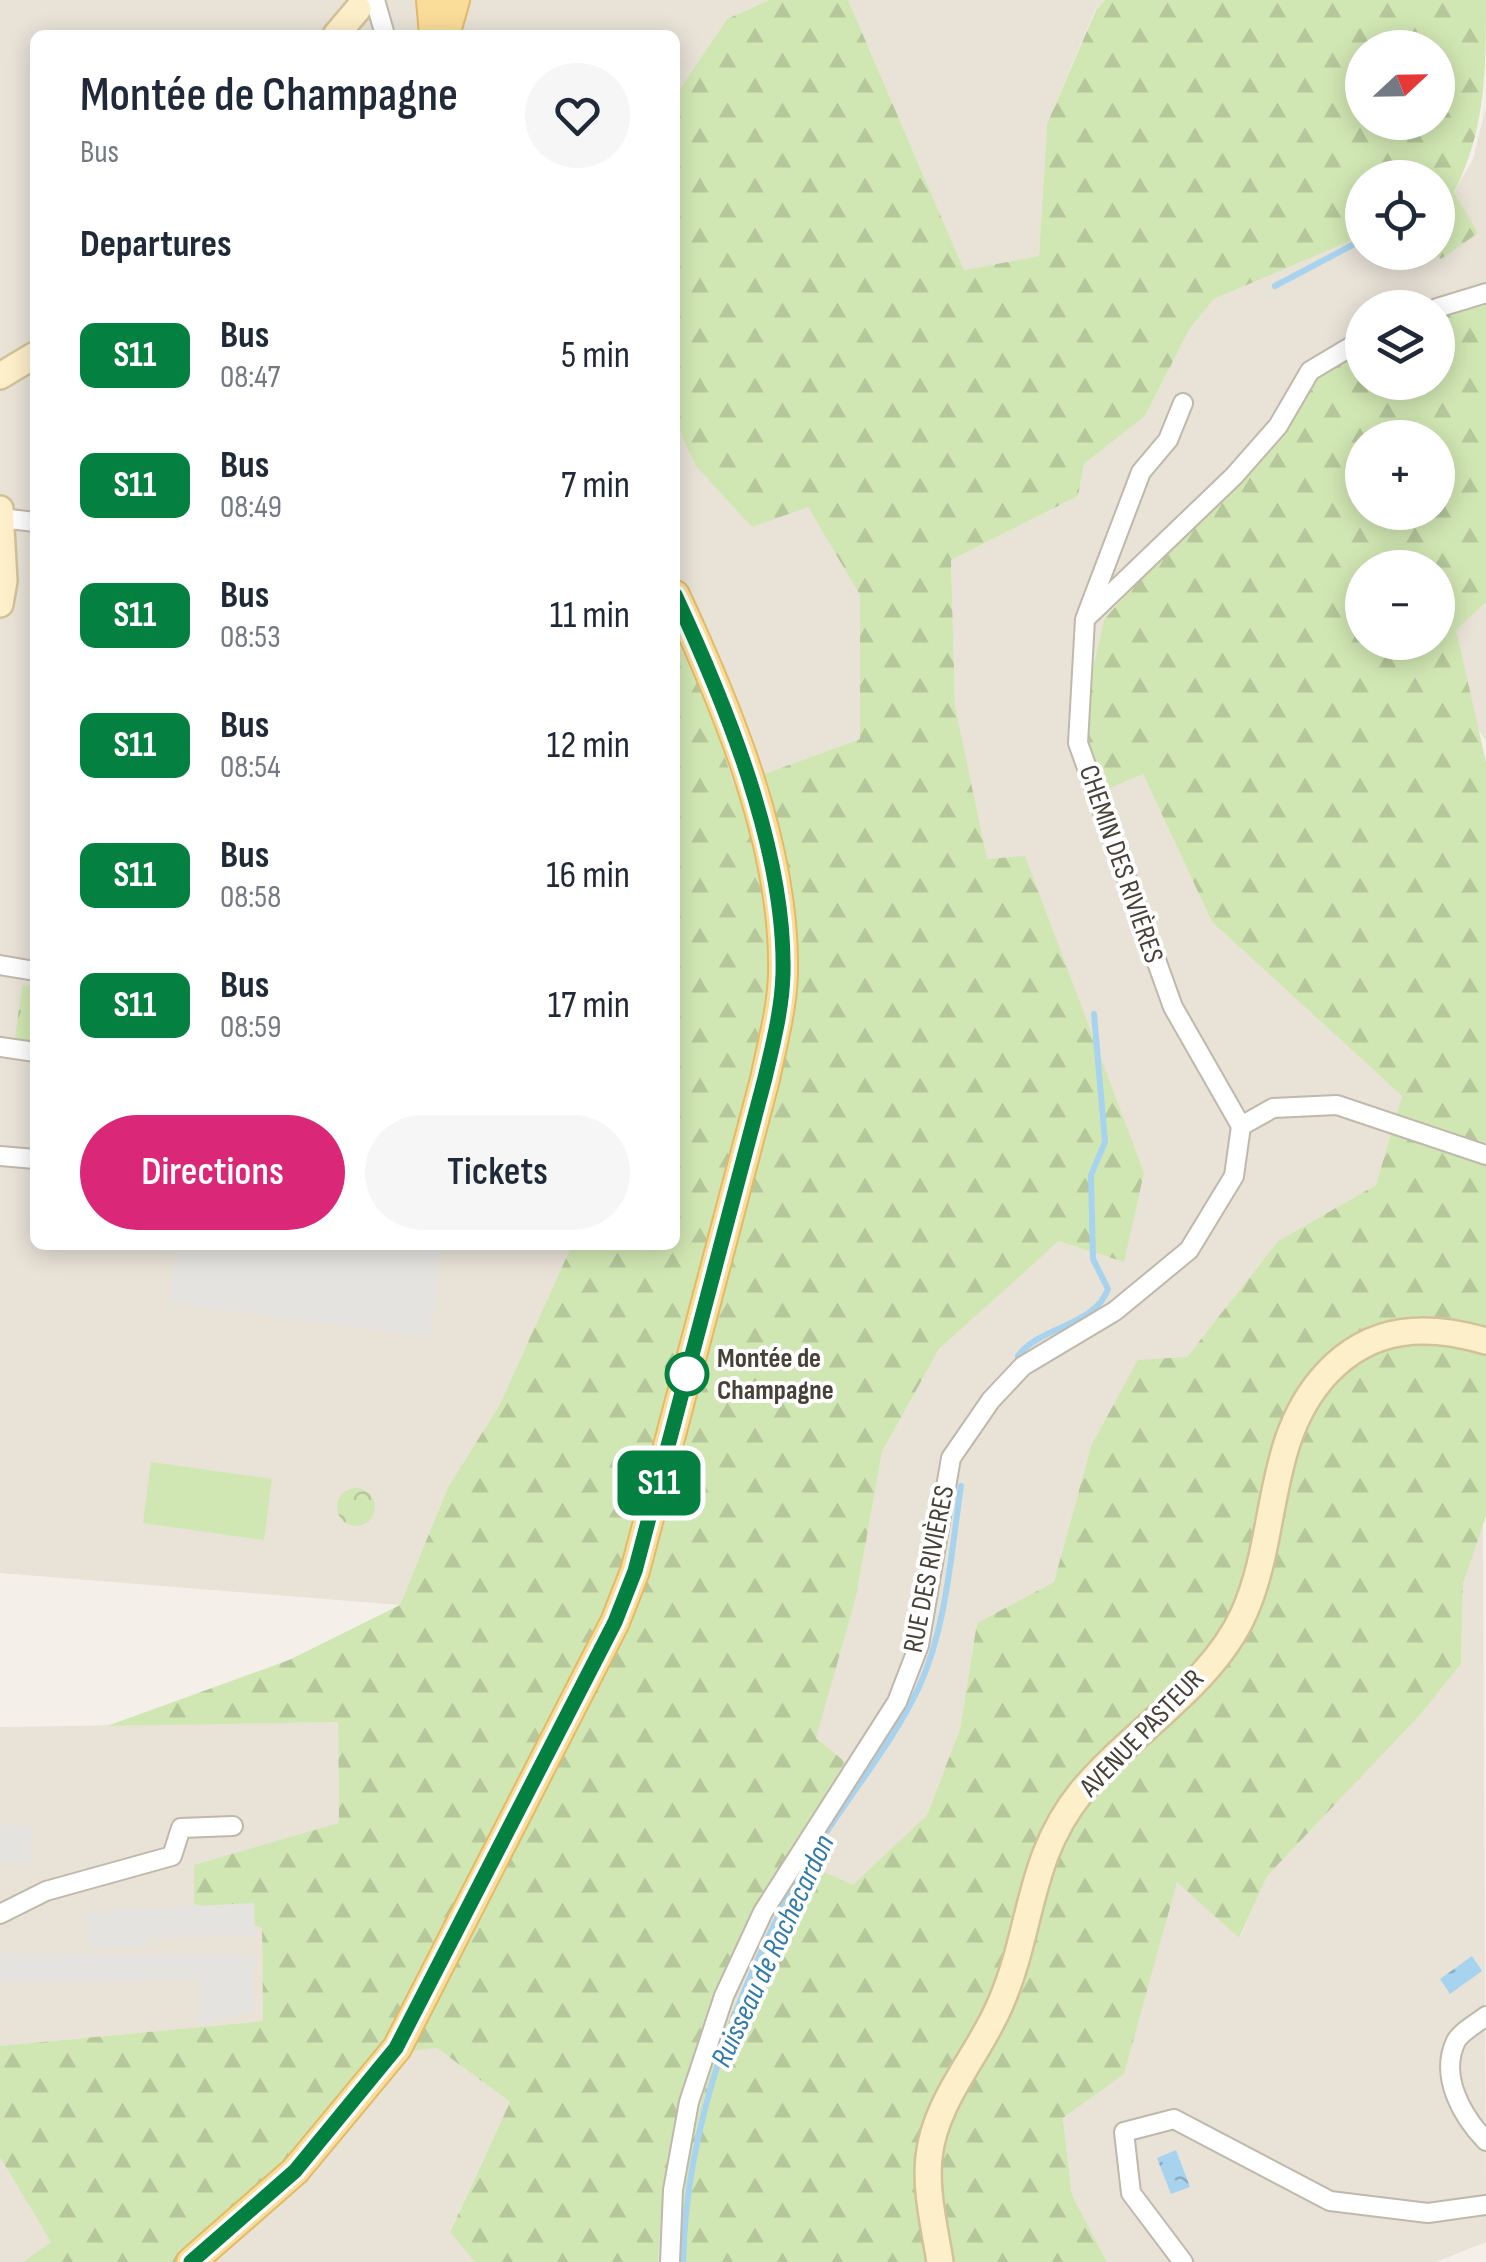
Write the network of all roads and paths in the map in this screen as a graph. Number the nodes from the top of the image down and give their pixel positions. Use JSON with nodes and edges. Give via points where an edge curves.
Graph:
{"nodes":[{"id":1,"x":431,"y":0,"type":"edge"},
{"id":2,"x":454,"y":0,"type":"edge"},
{"id":3,"x":363,"y":2,"type":"edge"},
{"id":4,"x":340,"y":30,"type":"edge"},
{"id":5,"x":382,"y":30,"type":"edge"},
{"id":6,"x":434,"y":30,"type":"edge"},
{"id":7,"x":445,"y":30,"type":"edge"},
{"id":8,"x":1486,"y":293,"type":"edge"},
{"id":9,"x":1455,"y":302,"type":"edge"},
{"id":10,"x":1345,"y":350,"type":"edge"},
{"id":11,"x":30,"y":358,"type":"edge"},
{"id":12,"x":0,"y":376,"type":"edge"},
{"id":13,"x":1182,"y":403,"type":"dead end"},
{"id":14,"x":0,"y":508,"type":"edge"},
{"id":15,"x":1,"y":518,"type":"edge"},
{"id":16,"x":30,"y":521,"type":"edge"},
{"id":17,"x":0,"y":604,"type":"edge"},
{"id":18,"x":680,"y":606,"type":"edge"},
{"id":19,"x":1086,"y":620,"type":"junction"},
{"id":20,"x":0,"y":965,"type":"edge"},
{"id":21,"x":30,"y":970,"type":"edge"},
{"id":22,"x":0,"y":1048,"type":"edge"},
{"id":23,"x":30,"y":1051,"type":"edge"},
{"id":24,"x":1241,"y":1126,"type":"junction"},
{"id":25,"x":1486,"y":1154,"type":"edge"},
{"id":26,"x":0,"y":1156,"type":"edge"},
{"id":27,"x":30,"y":1159,"type":"edge"},
{"id":28,"x":1486,"y":1342,"type":"edge"},
{"id":29,"x":233,"y":1826,"type":"dead end"},
{"id":30,"x":0,"y":1914,"type":"edge"},
{"id":31,"x":1486,"y":2016,"type":"edge"},
{"id":32,"x":1486,"y":2141,"type":"edge"},
{"id":33,"x":1486,"y":2205,"type":"edge"},
{"id":34,"x":192,"y":2262,"type":"edge"},
{"id":35,"x":670,"y":2262,"type":"edge"},
{"id":36,"x":940,"y":2262,"type":"edge"},
{"id":37,"x":1184,"y":2262,"type":"edge"}],
"edges":[{"from":1,"to":6,"type":"main road"},
{"from":2,"to":7,"type":"main road"},
{"from":3,"to":4,"type":"main road"},
{"from":3,"to":5,"type":"street"},
{"from":8,"to":9,"type":"street"},
{"from":10,"to":19,"type":"street","via":[[1310,371],[1278,426],[1234,476]]},
{"from":11,"to":12,"type":"main road"},
{"from":13,"to":19,"type":"street","name":"CHEMIN DES RIVIÈRES","via":[[1168,440],[1141,472]]},
{"from":14,"to":15,"type":"main road"},
{"from":15,"to":16,"type":"street"},
{"from":15,"to":17,"type":"main road"},
{"from":18,"to":34,"type":"main road","via":[[726,706],[772,877],[783,972],[765,1078],[635,1571],[396,2048],[295,2171]]},
{"from":19,"to":24,"type":"street","name":"CHEMIN DES RIVIÈRES","via":[[1078,743],[1172,1007]]},
{"from":20,"to":21,"type":"street"},
{"from":22,"to":23,"type":"street"},
{"from":24,"to":25,"type":"street","via":[[1273,1108],[1337,1105]]},
{"from":24,"to":35,"type":"street","name":"RUE DES RIVIÈRES","via":[[1234,1176],[1189,1250],[1115,1311],[1023,1366],[990,1400],[951,1458],[918,1645],[897,1702],[763,1912],[724,1996],[690,2102],[673,2190]]},
{"from":26,"to":27,"type":"street"},
{"from":28,"to":36,"type":"main road","name":"AVENUE PASTEUR","via":[[1420,1328],[1390,1333],[1355,1348],[1302,1404],[1284,1448],[1244,1615],[1217,1656],[1084,1789],[1055,1828],[1034,1879],[1002,2002],[946,2102],[929,2156]]},
{"from":29,"to":30,"type":"street","via":[[181,1828],[172,1856],[46,1891]]},
{"from":31,"to":32,"type":"street","via":[[1457,2039],[1449,2068],[1456,2099]]},
{"from":33,"to":37,"type":"street","via":[[1428,2214],[1330,2202],[1174,2119],[1124,2132],[1131,2193]]}]}
